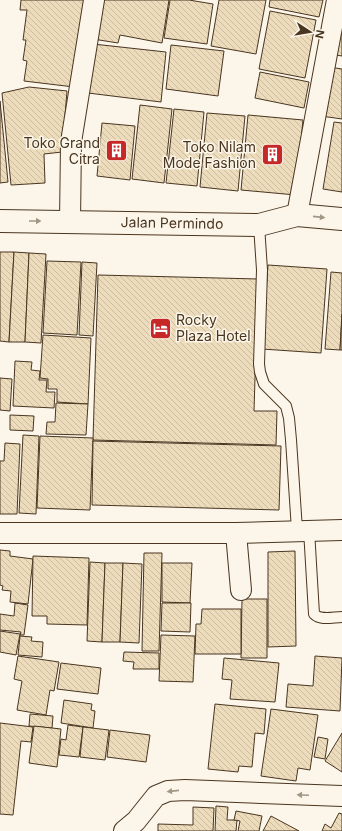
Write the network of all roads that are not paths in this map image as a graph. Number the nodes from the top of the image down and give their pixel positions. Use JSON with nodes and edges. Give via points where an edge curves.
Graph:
{"nodes":[{"id":1,"x":94,"y":0,"type":"edge"},
{"id":2,"x":337,"y":0,"type":"edge"},
{"id":3,"x":297,"y":215,"type":"junction"},
{"id":4,"x":342,"y":219,"type":"edge"},
{"id":5,"x":0,"y":221,"type":"edge"},
{"id":6,"x":70,"y":222,"type":"junction"},
{"id":7,"x":259,"y":225,"type":"junction"},
{"id":8,"x":303,"y":530,"type":"junction"},
{"id":9,"x":342,"y":530,"type":"edge"},
{"id":10,"x":0,"y":533,"type":"edge"},
{"id":11,"x":236,"y":533,"type":"junction"},
{"id":12,"x":241,"y":590,"type":"dead end"},
{"id":13,"x":342,"y":617,"type":"edge"},
{"id":14,"x":342,"y":796,"type":"edge"},
{"id":15,"x":124,"y":831,"type":"edge"}],
"edges":[{"from":1,"to":6,"type":"street","via":[[71,142]]},
{"from":2,"to":3,"type":"street"},
{"from":3,"to":4,"type":"main road","name":"Jalan Permindo","one_way":true},
{"from":3,"to":7,"type":"main road","name":"Jalan Permindo"},
{"from":5,"to":6,"type":"main road","name":"Jalan Permindo","one_way":true},
{"from":6,"to":7,"type":"main road","name":"Jalan Permindo"},
{"from":7,"to":8,"type":"lane","via":[[262,270],[260,372],[264,384],[286,406]]},
{"from":8,"to":9,"type":"street"},
{"from":8,"to":11,"type":"street"},
{"from":8,"to":13,"type":"lane","via":[[314,614],[322,618]]},
{"from":10,"to":11,"type":"street"},
{"from":11,"to":12,"type":"street"},
{"from":14,"to":15,"type":"street","one_way":true,"via":[[168,791],[156,796],[136,821]]}]}
